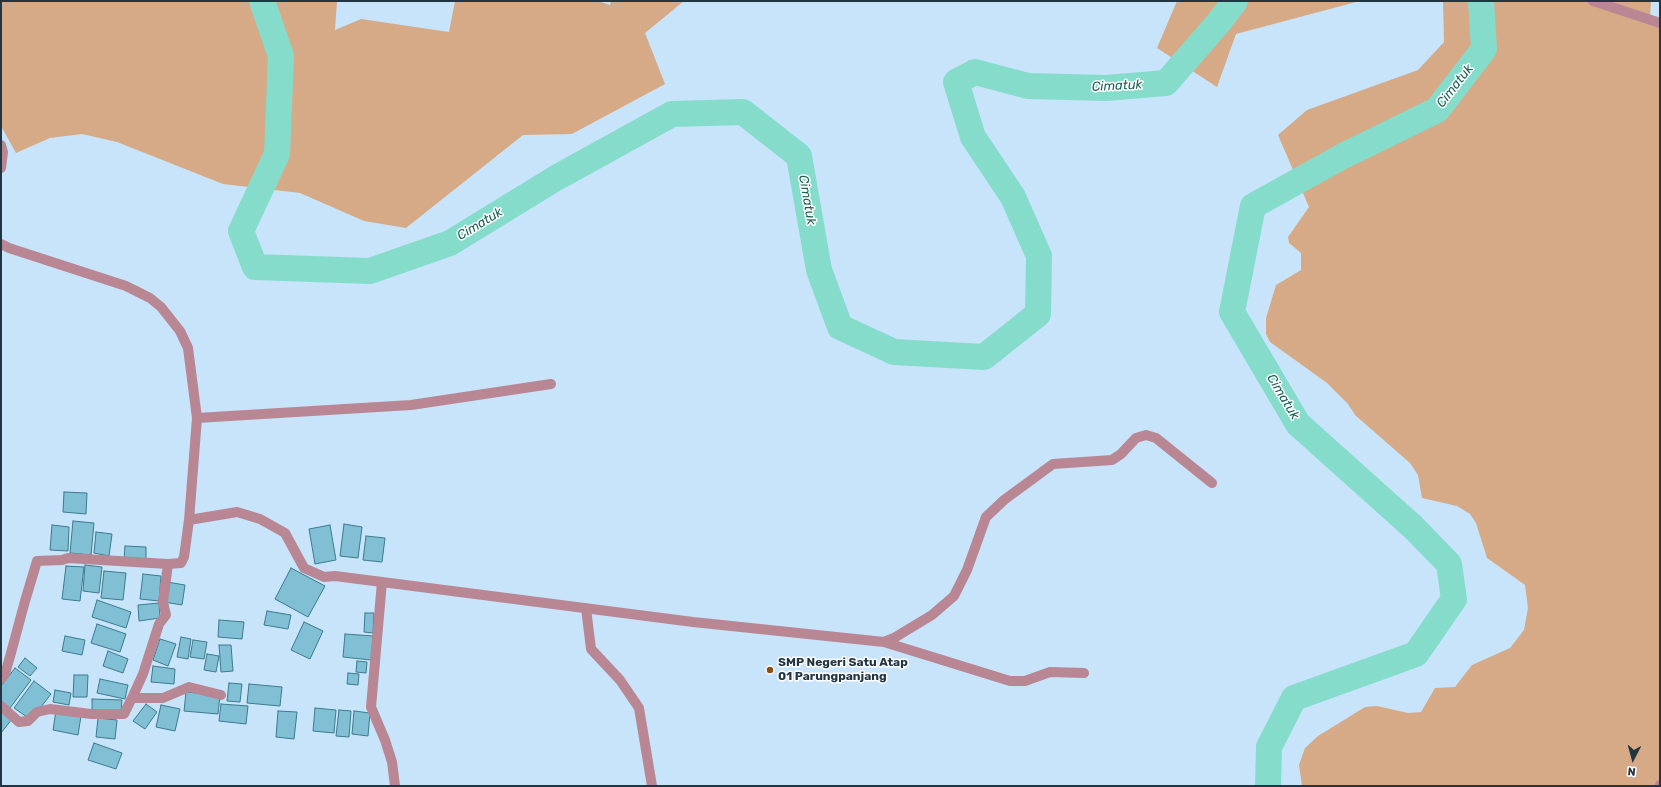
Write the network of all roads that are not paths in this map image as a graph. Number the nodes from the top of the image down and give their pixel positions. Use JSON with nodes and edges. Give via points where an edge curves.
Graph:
{"nodes":[{"id":1,"x":1592,"y":1,"type":"edge"},
{"id":2,"x":1660,"y":23,"type":"edge"},
{"id":3,"x":1,"y":145,"type":"edge"},
{"id":4,"x":1,"y":168,"type":"edge"},
{"id":5,"x":1,"y":244,"type":"edge"},
{"id":6,"x":551,"y":384,"type":"dead end"},
{"id":7,"x":197,"y":418,"type":"junction"},
{"id":8,"x":1212,"y":483,"type":"dead end"},
{"id":9,"x":189,"y":520,"type":"junction"},
{"id":10,"x":168,"y":564,"type":"junction"},
{"id":11,"x":382,"y":582,"type":"junction"},
{"id":12,"x":586,"y":608,"type":"junction"},
{"id":13,"x":884,"y":642,"type":"junction"},
{"id":14,"x":1084,"y":673,"type":"dead end"},
{"id":15,"x":1,"y":679,"type":"edge"},
{"id":16,"x":221,"y":695,"type":"dead end"},
{"id":17,"x":132,"y":698,"type":"junction"},
{"id":18,"x":1,"y":706,"type":"edge"},
{"id":19,"x":395,"y":786,"type":"edge"},
{"id":20,"x":652,"y":786,"type":"edge"}],
"edges":[{"from":1,"to":2,"type":"street"},
{"from":3,"to":4,"type":"street"},
{"from":5,"to":7,"type":"street","via":[[126,286],[150,298],[161,307],[180,331],[188,348]]},
{"from":6,"to":7,"type":"street","via":[[411,405]]},
{"from":7,"to":9,"type":"street"},
{"from":8,"to":13,"type":"street","via":[[1156,438],[1146,435],[1136,438],[1112,460],[1053,464],[1004,500],[986,517],[967,570],[954,596],[932,615]]},
{"from":9,"to":10,"type":"street","via":[[184,557],[181,562]]},
{"from":9,"to":11,"type":"street","via":[[237,512],[260,519],[285,533],[304,568],[324,577]]},
{"from":10,"to":15,"type":"street","via":[[68,558],[37,561],[5,674]]},
{"from":10,"to":17,"type":"street","via":[[163,602],[166,615],[159,624],[143,674]]},
{"from":11,"to":12,"type":"street"},
{"from":11,"to":19,"type":"street","via":[[371,707],[392,762]]},
{"from":12,"to":13,"type":"street"},
{"from":12,"to":20,"type":"street","via":[[591,649],[620,680],[639,708]]},
{"from":13,"to":14,"type":"street","via":[[1010,681],[1025,681],[1050,672]]},
{"from":16,"to":17,"type":"street","via":[[189,687],[163,698]]},
{"from":17,"to":18,"type":"street","via":[[124,714],[91,714],[50,709],[37,712],[28,721],[19,722]]}]}
